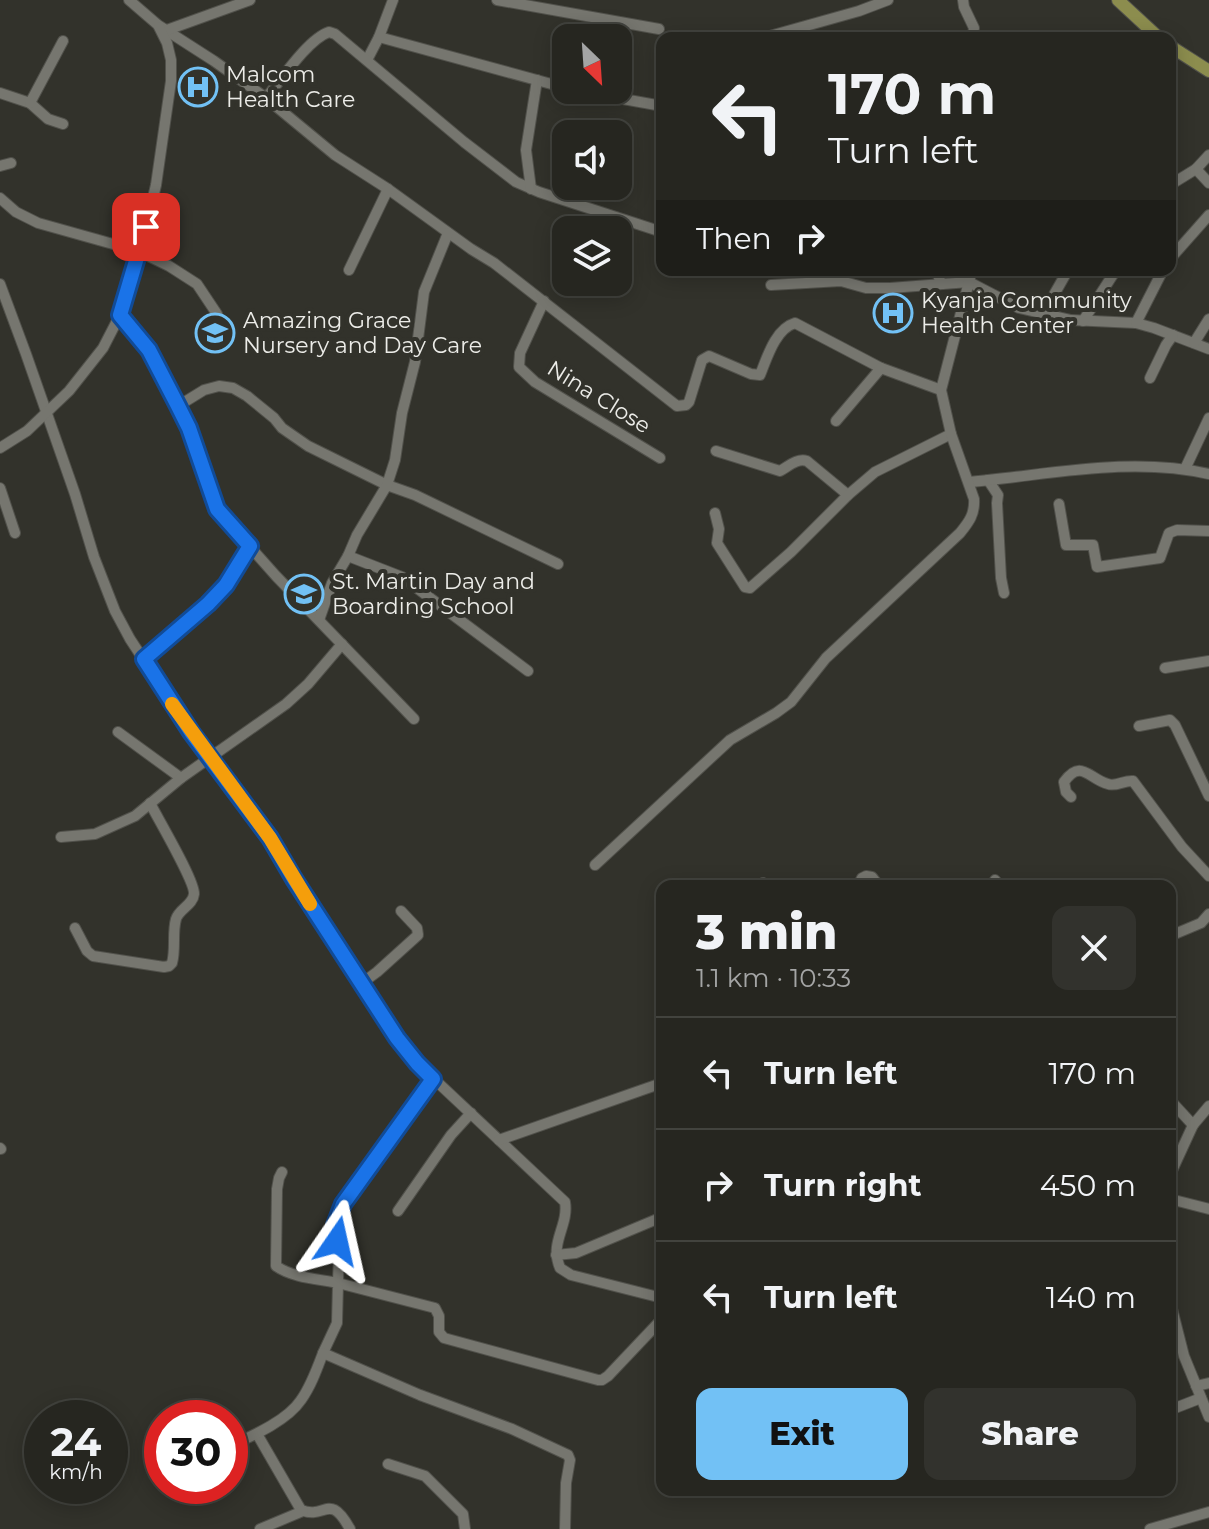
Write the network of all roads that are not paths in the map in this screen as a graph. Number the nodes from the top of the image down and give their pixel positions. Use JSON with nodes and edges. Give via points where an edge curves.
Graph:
{"nodes":[{"id":1,"x":129,"y":0,"type":"edge"},
{"id":2,"x":250,"y":0,"type":"edge"},
{"id":3,"x":393,"y":0,"type":"edge"},
{"id":4,"x":497,"y":0,"type":"edge"},
{"id":5,"x":888,"y":0,"type":"edge"},
{"id":6,"x":963,"y":0,"type":"edge"},
{"id":7,"x":1118,"y":0,"type":"edge"},
{"id":8,"x":162,"y":27,"type":"junction"},
{"id":9,"x":659,"y":29,"type":"dead end"},
{"id":10,"x":784,"y":32,"type":"edge"},
{"id":11,"x":973,"y":32,"type":"edge"},
{"id":12,"x":1152,"y":32,"type":"edge"},
{"id":13,"x":379,"y":37,"type":"junction"},
{"id":14,"x":63,"y":41,"type":"dead end"},
{"id":15,"x":1176,"y":50,"type":"edge"},
{"id":16,"x":367,"y":60,"type":"junction"},
{"id":17,"x":1209,"y":71,"type":"edge"},
{"id":18,"x":537,"y":80,"type":"junction"},
{"id":19,"x":552,"y":84,"type":"edge"},
{"id":20,"x":0,"y":93,"type":"edge"},
{"id":21,"x":266,"y":98,"type":"junction"},
{"id":22,"x":632,"y":101,"type":"edge"},
{"id":23,"x":30,"y":103,"type":"junction"},
{"id":24,"x":656,"y":105,"type":"edge"},
{"id":25,"x":63,"y":124,"type":"dead end"},
{"id":26,"x":1209,"y":155,"type":"edge"},
{"id":27,"x":1196,"y":169,"type":"junction"},
{"id":28,"x":1176,"y":181,"type":"edge"},
{"id":29,"x":1209,"y":183,"type":"edge"},
{"id":30,"x":388,"y":189,"type":"junction"},
{"id":31,"x":531,"y":189,"type":"junction"},
{"id":32,"x":0,"y":198,"type":"edge"},
{"id":33,"x":1209,"y":215,"type":"edge"},
{"id":34,"x":656,"y":230,"type":"edge"},
{"id":35,"x":448,"y":233,"type":"junction"},
{"id":36,"x":138,"y":251,"type":"junction"},
{"id":37,"x":1176,"y":252,"type":"edge"},
{"id":38,"x":349,"y":270,"type":"dead end"},
{"id":39,"x":938,"y":276,"type":"edge"},
{"id":40,"x":971,"y":276,"type":"edge"},
{"id":41,"x":1065,"y":276,"type":"edge"},
{"id":42,"x":1112,"y":276,"type":"edge"},
{"id":43,"x":1160,"y":276,"type":"edge"},
{"id":44,"x":941,"y":283,"type":"junction"},
{"id":45,"x":0,"y":284,"type":"edge"},
{"id":46,"x":771,"y":285,"type":"dead end"},
{"id":47,"x":544,"y":301,"type":"junction"},
{"id":48,"x":217,"y":314,"type":"dead end"},
{"id":49,"x":1043,"y":314,"type":"junction"},
{"id":50,"x":120,"y":315,"type":"junction"},
{"id":51,"x":1209,"y":319,"type":"edge"},
{"id":52,"x":1083,"y":321,"type":"junction"},
{"id":53,"x":1136,"y":323,"type":"junction"},
{"id":54,"x":1173,"y":335,"type":"junction"},
{"id":55,"x":1194,"y":343,"type":"junction"},
{"id":56,"x":1209,"y":349,"type":"edge"},
{"id":57,"x":881,"y":368,"type":"junction"},
{"id":58,"x":1150,"y":378,"type":"dead end"},
{"id":59,"x":941,"y":390,"type":"junction"},
{"id":60,"x":178,"y":406,"type":"junction"},
{"id":61,"x":46,"y":414,"type":"junction"},
{"id":62,"x":1209,"y":418,"type":"edge"},
{"id":63,"x":836,"y":421,"type":"dead end"},
{"id":64,"x":951,"y":434,"type":"junction"},
{"id":65,"x":0,"y":448,"type":"edge"},
{"id":66,"x":716,"y":451,"type":"dead end"},
{"id":67,"x":660,"y":458,"type":"dead end"},
{"id":68,"x":1185,"y":469,"type":"junction"},
{"id":69,"x":1209,"y":474,"type":"edge"},
{"id":70,"x":988,"y":480,"type":"junction"},
{"id":71,"x":969,"y":482,"type":"junction"},
{"id":72,"x":387,"y":485,"type":"junction"},
{"id":73,"x":0,"y":488,"type":"edge"},
{"id":74,"x":848,"y":495,"type":"junction"},
{"id":75,"x":1059,"y":504,"type":"dead end"},
{"id":76,"x":715,"y":513,"type":"dead end"},
{"id":77,"x":1209,"y":531,"type":"edge"},
{"id":78,"x":15,"y":533,"type":"dead end"},
{"id":79,"x":250,"y":546,"type":"junction"},
{"id":80,"x":348,"y":556,"type":"junction"},
{"id":81,"x":558,"y":564,"type":"dead end"},
{"id":82,"x":1004,"y":593,"type":"dead end"},
{"id":83,"x":319,"y":620,"type":"junction"},
{"id":84,"x":342,"y":644,"type":"junction"},
{"id":85,"x":144,"y":659,"type":"junction"},
{"id":86,"x":1209,"y":661,"type":"edge"},
{"id":87,"x":1165,"y":668,"type":"dead end"},
{"id":88,"x":528,"y":671,"type":"dead end"},
{"id":89,"x":414,"y":719,"type":"dead end"},
{"id":90,"x":1139,"y":726,"type":"dead end"},
{"id":91,"x":118,"y":732,"type":"dead end"},
{"id":92,"x":209,"y":757,"type":"junction"},
{"id":93,"x":181,"y":778,"type":"junction"},
{"id":94,"x":1209,"y":796,"type":"edge"},
{"id":95,"x":1071,"y":797,"type":"dead end"},
{"id":96,"x":150,"y":803,"type":"junction"},
{"id":97,"x":61,"y":837,"type":"dead end"},
{"id":98,"x":595,"y":865,"type":"dead end"},
{"id":99,"x":1209,"y":876,"type":"edge"},
{"id":100,"x":401,"y":911,"type":"dead end"},
{"id":101,"x":1206,"y":922,"type":"edge"},
{"id":102,"x":75,"y":928,"type":"dead end"},
{"id":103,"x":1176,"y":934,"type":"edge"},
{"id":104,"x":362,"y":983,"type":"junction"},
{"id":105,"x":433,"y":1079,"type":"junction"},
{"id":106,"x":656,"y":1085,"type":"edge"},
{"id":107,"x":1209,"y":1106,"type":"edge"},
{"id":108,"x":1176,"y":1107,"type":"edge"},
{"id":109,"x":471,"y":1113,"type":"junction"},
{"id":110,"x":1193,"y":1125,"type":"junction"},
{"id":111,"x":499,"y":1140,"type":"junction"},
{"id":112,"x":1176,"y":1160,"type":"edge"},
{"id":113,"x":282,"y":1172,"type":"dead end"},
{"id":114,"x":1176,"y":1201,"type":"edge"},
{"id":115,"x":1209,"y":1209,"type":"edge"},
{"id":116,"x":398,"y":1211,"type":"dead end"},
{"id":117,"x":656,"y":1220,"type":"edge"},
{"id":118,"x":556,"y":1255,"type":"junction"},
{"id":119,"x":338,"y":1283,"type":"junction"},
{"id":120,"x":656,"y":1296,"type":"edge"},
{"id":121,"x":656,"y":1325,"type":"edge"},
{"id":122,"x":1176,"y":1329,"type":"edge"},
{"id":123,"x":323,"y":1353,"type":"junction"},
{"id":124,"x":1209,"y":1383,"type":"edge"},
{"id":125,"x":1196,"y":1386,"type":"junction"},
{"id":126,"x":1201,"y":1398,"type":"junction"},
{"id":127,"x":1176,"y":1408,"type":"edge"},
{"id":128,"x":1209,"y":1417,"type":"edge"},
{"id":129,"x":257,"y":1434,"type":"junction"},
{"id":130,"x":248,"y":1438,"type":"edge"},
{"id":131,"x":388,"y":1464,"type":"dead end"},
{"id":132,"x":303,"y":1511,"type":"junction"},
{"id":133,"x":1209,"y":1512,"type":"edge"},
{"id":134,"x":260,"y":1529,"type":"edge"},
{"id":135,"x":350,"y":1529,"type":"edge"},
{"id":136,"x":465,"y":1529,"type":"edge"},
{"id":137,"x":565,"y":1529,"type":"edge"},
{"id":138,"x":1150,"y":1529,"type":"edge"}],
"edges":[{"from":1,"to":8,"type":"street"},
{"from":2,"to":8,"type":"street"},
{"from":3,"to":13,"type":"street"},
{"from":4,"to":9,"type":"street"},
{"from":5,"to":10,"type":"street"},
{"from":6,"to":11,"type":"street"},
{"from":7,"to":12,"type":"main road"},
{"from":8,"to":21,"type":"street"},
{"from":8,"to":36,"type":"street","via":[[171,81],[156,185]]},
{"from":13,"to":16,"type":"street"},
{"from":13,"to":18,"type":"street"},
{"from":14,"to":23,"type":"street"},
{"from":15,"to":17,"type":"main road"},
{"from":16,"to":21,"type":"street","via":[[335,34],[324,33]]},
{"from":16,"to":31,"type":"street","via":[[492,165]]},
{"from":18,"to":19,"type":"street"},
{"from":18,"to":31,"type":"street","via":[[526,150]]},
{"from":20,"to":23,"type":"street"},
{"from":21,"to":30,"type":"street","via":[[335,155]]},
{"from":22,"to":24,"type":"street"},
{"from":23,"to":25,"type":"street"},
{"from":26,"to":27,"type":"street"},
{"from":27,"to":28,"type":"street"},
{"from":27,"to":29,"type":"street"},
{"from":30,"to":35,"type":"street"},
{"from":30,"to":38,"type":"street"},
{"from":31,"to":34,"type":"street"},
{"from":32,"to":36,"type":"street","via":[[38,223]]},
{"from":33,"to":37,"type":"street"},
{"from":35,"to":47,"type":"street"},
{"from":35,"to":72,"type":"street","via":[[424,292],[415,362]]},
{"from":36,"to":48,"type":"street","via":[[197,284]]},
{"from":36,"to":50,"type":"street"},
{"from":39,"to":44,"type":"street"},
{"from":40,"to":44,"type":"street"},
{"from":40,"to":49,"type":"street","via":[[1019,308]]},
{"from":40,"to":59,"type":"street"},
{"from":41,"to":49,"type":"street"},
{"from":42,"to":52,"type":"street"},
{"from":43,"to":53,"type":"street"},
{"from":44,"to":46,"type":"street","via":[[878,288],[841,281]]},
{"from":45,"to":61,"type":"street"},
{"from":47,"to":57,"type":"street","via":[[677,406],[689,402],[706,357],[760,375],[767,354],[791,324]]},
{"from":47,"to":67,"type":"street","name":"Nina Close","via":[[520,353],[519,367]]},
{"from":49,"to":52,"type":"street"},
{"from":50,"to":60,"type":"street","via":[[149,350]]},
{"from":50,"to":61,"type":"street","via":[[88,368]]},
{"from":51,"to":55,"type":"street"},
{"from":52,"to":53,"type":"street"},
{"from":53,"to":54,"type":"street"},
{"from":54,"to":55,"type":"street"},
{"from":54,"to":58,"type":"street"},
{"from":55,"to":56,"type":"street"},
{"from":57,"to":59,"type":"street"},
{"from":57,"to":63,"type":"street"},
{"from":59,"to":64,"type":"street"},
{"from":60,"to":72,"type":"street","via":[[204,390],[233,388],[308,446]]},
{"from":60,"to":79,"type":"street","via":[[217,509]]},
{"from":61,"to":65,"type":"street"},
{"from":61,"to":85,"type":"street","via":[[115,611]]},
{"from":62,"to":68,"type":"street"},
{"from":64,"to":71,"type":"street"},
{"from":64,"to":74,"type":"street","via":[[885,466]]},
{"from":66,"to":74,"type":"street","via":[[780,471],[802,459]]},
{"from":68,"to":69,"type":"street"},
{"from":68,"to":70,"type":"street","via":[[1128,466]]},
{"from":70,"to":71,"type":"street"},
{"from":70,"to":82,"type":"street","via":[[998,495]]},
{"from":71,"to":98,"type":"street","via":[[974,507],[960,533],[826,658],[791,702],[730,740]]},
{"from":72,"to":80,"type":"street"},
{"from":72,"to":81,"type":"street"},
{"from":73,"to":78,"type":"street"},
{"from":74,"to":76,"type":"street","via":[[750,588],[719,548]]},
{"from":75,"to":77,"type":"street","via":[[1066,545],[1093,545],[1097,567],[1160,558],[1169,533],[1177,530]]},
{"from":79,"to":83,"type":"street"},
{"from":79,"to":85,"type":"street","via":[[226,585]]},
{"from":80,"to":83,"type":"street"},
{"from":80,"to":88,"type":"street","via":[[402,577]]},
{"from":83,"to":84,"type":"street"},
{"from":84,"to":89,"type":"street"},
{"from":84,"to":92,"type":"street","via":[[286,704]]},
{"from":85,"to":92,"type":"street"},
{"from":86,"to":87,"type":"street"},
{"from":90,"to":94,"type":"street","via":[[1170,720],[1175,725]]},
{"from":91,"to":93,"type":"street"},
{"from":92,"to":93,"type":"street"},
{"from":92,"to":104,"type":"street","via":[[270,838]]},
{"from":93,"to":96,"type":"street"},
{"from":95,"to":99,"type":"street","via":[[1064,782],[1076,770],[1112,786],[1133,781]]},
{"from":96,"to":97,"type":"street","via":[[105,830]]},
{"from":96,"to":102,"type":"street","via":[[193,890],[176,920],[172,963],[164,967],[93,956]]},
{"from":100,"to":104,"type":"street","via":[[418,935]]},
{"from":101,"to":103,"type":"street"},
{"from":104,"to":105,"type":"street","via":[[397,1038]]},
{"from":105,"to":109,"type":"street"},
{"from":105,"to":119,"type":"street","via":[[339,1211]]},
{"from":106,"to":111,"type":"street"},
{"from":107,"to":110,"type":"street"},
{"from":108,"to":110,"type":"street"},
{"from":109,"to":111,"type":"street"},
{"from":109,"to":116,"type":"street"},
{"from":110,"to":112,"type":"street"},
{"from":111,"to":118,"type":"street","via":[[565,1202]]},
{"from":113,"to":119,"type":"street","via":[[276,1266]]},
{"from":114,"to":115,"type":"street"},
{"from":117,"to":118,"type":"street","via":[[576,1253]]},
{"from":118,"to":120,"type":"street","via":[[565,1273]]},
{"from":119,"to":121,"type":"street","via":[[435,1308],[444,1338],[598,1380]]},
{"from":119,"to":123,"type":"street","via":[[337,1323]]},
{"from":122,"to":125,"type":"street"},
{"from":123,"to":129,"type":"street","via":[[301,1400]]},
{"from":123,"to":137,"type":"street","via":[[568,1455]]},
{"from":124,"to":125,"type":"street"},
{"from":125,"to":126,"type":"street"},
{"from":126,"to":127,"type":"street"},
{"from":126,"to":128,"type":"street"},
{"from":129,"to":130,"type":"street"},
{"from":129,"to":132,"type":"street"},
{"from":131,"to":136,"type":"street","via":[[425,1476],[463,1514]]},
{"from":132,"to":134,"type":"street"},
{"from":132,"to":135,"type":"street","via":[[336,1510]]},
{"from":133,"to":138,"type":"street"}]}
